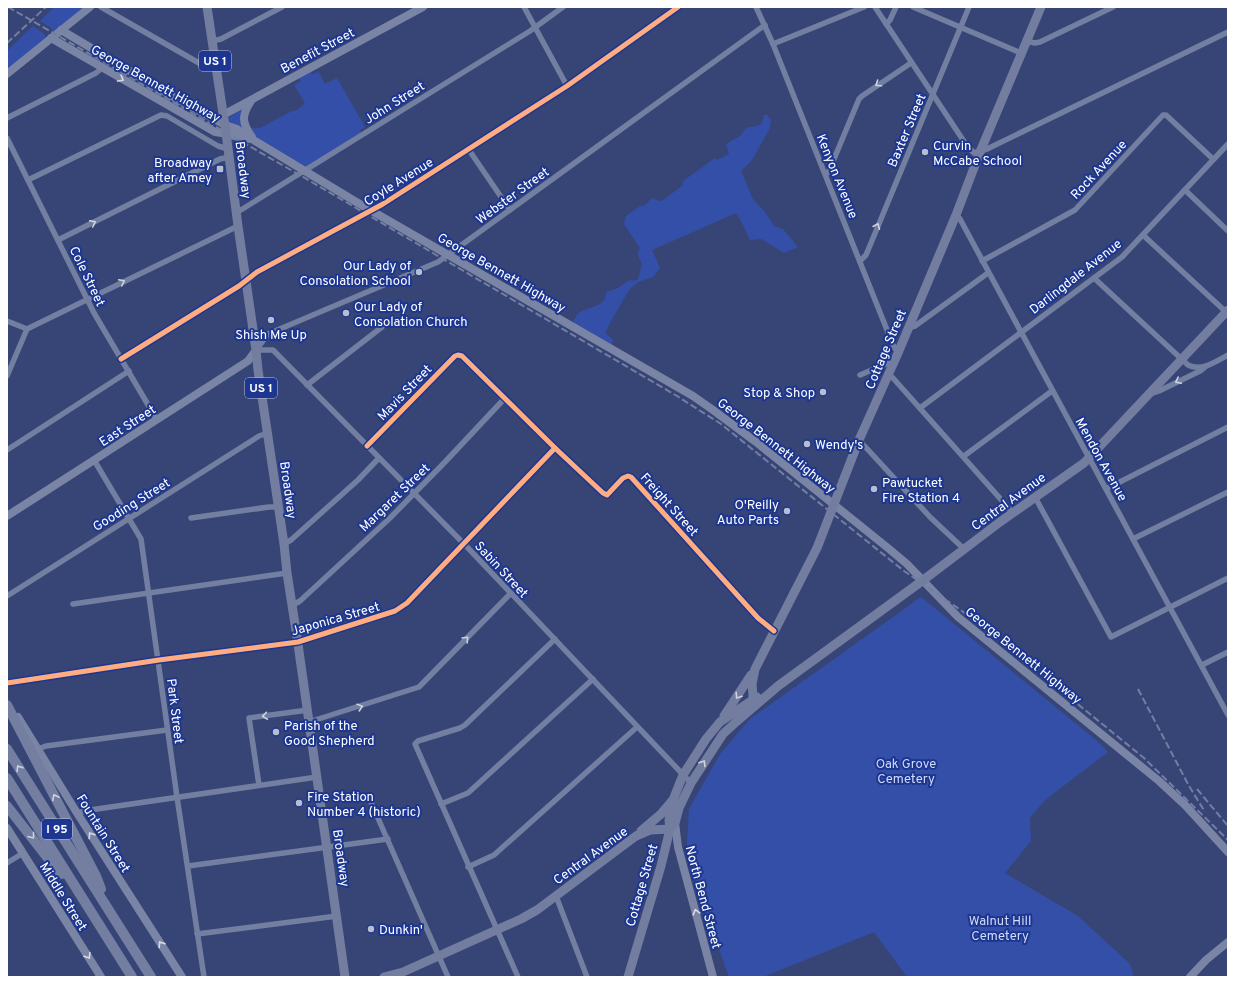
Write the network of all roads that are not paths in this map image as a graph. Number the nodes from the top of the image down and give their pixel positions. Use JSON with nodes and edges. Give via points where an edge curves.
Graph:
{"nodes":[{"id":1,"x":90,"y":7,"type":"edge"},
{"id":2,"x":101,"y":7,"type":"edge"},
{"id":3,"x":207,"y":7,"type":"edge"},
{"id":4,"x":282,"y":7,"type":"edge"},
{"id":5,"x":423,"y":7,"type":"edge"},
{"id":6,"x":524,"y":7,"type":"edge"},
{"id":7,"x":563,"y":7,"type":"edge"},
{"id":8,"x":678,"y":7,"type":"edge"},
{"id":9,"x":756,"y":7,"type":"edge"},
{"id":10,"x":864,"y":7,"type":"edge"},
{"id":11,"x":875,"y":7,"type":"edge"},
{"id":12,"x":896,"y":7,"type":"edge"},
{"id":13,"x":913,"y":7,"type":"edge"},
{"id":14,"x":969,"y":7,"type":"edge"},
{"id":15,"x":1041,"y":7,"type":"edge"},
{"id":16,"x":1113,"y":7,"type":"edge"},
{"id":17,"x":886,"y":24,"type":"junction"},
{"id":18,"x":765,"y":25,"type":"junction"},
{"id":19,"x":535,"y":27,"type":"junction"},
{"id":20,"x":961,"y":27,"type":"junction"},
{"id":21,"x":60,"y":30,"type":"junction"},
{"id":22,"x":1228,"y":32,"type":"edge"},
{"id":23,"x":52,"y":38,"type":"junction"},
{"id":24,"x":212,"y":41,"type":"junction"},
{"id":25,"x":1026,"y":41,"type":"junction"},
{"id":26,"x":773,"y":44,"type":"junction"},
{"id":27,"x":1021,"y":53,"type":"junction"},
{"id":28,"x":911,"y":63,"type":"junction"},
{"id":29,"x":215,"y":67,"type":"junction"},
{"id":30,"x":102,"y":68,"type":"junction"},
{"id":31,"x":7,"y":74,"type":"edge"},
{"id":32,"x":567,"y":86,"type":"junction"},
{"id":33,"x":932,"y":95,"type":"junction"},
{"id":34,"x":251,"y":99,"type":"junction"},
{"id":35,"x":223,"y":115,"type":"junction"},
{"id":36,"x":7,"y":118,"type":"edge"},
{"id":37,"x":226,"y":129,"type":"junction"},
{"id":38,"x":7,"y":138,"type":"edge"},
{"id":39,"x":254,"y":140,"type":"junction"},
{"id":40,"x":1228,"y":144,"type":"edge"},
{"id":41,"x":469,"y":150,"type":"junction"},
{"id":42,"x":980,"y":152,"type":"junction"},
{"id":43,"x":229,"y":153,"type":"junction"},
{"id":44,"x":1213,"y":159,"type":"junction"},
{"id":45,"x":305,"y":171,"type":"junction"},
{"id":46,"x":826,"y":174,"type":"junction"},
{"id":47,"x":28,"y":180,"type":"junction"},
{"id":48,"x":1185,"y":190,"type":"junction"},
{"id":49,"x":510,"y":210,"type":"junction"},
{"id":50,"x":372,"y":211,"type":"junction"},
{"id":51,"x":236,"y":213,"type":"junction"},
{"id":52,"x":956,"y":215,"type":"junction"},
{"id":53,"x":238,"y":226,"type":"junction"},
{"id":54,"x":1228,"y":231,"type":"edge"},
{"id":55,"x":1143,"y":235,"type":"junction"},
{"id":56,"x":58,"y":240,"type":"junction"},
{"id":57,"x":449,"y":255,"type":"junction"},
{"id":58,"x":860,"y":261,"type":"junction"},
{"id":59,"x":982,"y":261,"type":"junction"},
{"id":60,"x":988,"y":273,"type":"junction"},
{"id":61,"x":1094,"y":278,"type":"junction"},
{"id":62,"x":246,"y":281,"type":"junction"},
{"id":63,"x":87,"y":299,"type":"junction"},
{"id":64,"x":1227,"y":311,"type":"edge"},
{"id":65,"x":7,"y":321,"type":"edge"},
{"id":66,"x":382,"y":327,"type":"dead end"},
{"id":67,"x":908,"y":328,"type":"junction"},
{"id":68,"x":26,"y":329,"type":"junction"},
{"id":69,"x":1020,"y":332,"type":"junction"},
{"id":70,"x":256,"y":350,"type":"junction"},
{"id":71,"x":458,"y":355,"type":"joint"},
{"id":72,"x":1228,"y":355,"type":"edge"},
{"id":73,"x":897,"y":356,"type":"junction"},
{"id":74,"x":1182,"y":359,"type":"junction"},
{"id":75,"x":121,"y":360,"type":"junction"},
{"id":76,"x":1206,"y":365,"type":"junction"},
{"id":77,"x":128,"y":371,"type":"junction"},
{"id":78,"x":860,"y":375,"type":"dead end"},
{"id":79,"x":7,"y":376,"type":"edge"},
{"id":80,"x":889,"y":376,"type":"junction"},
{"id":81,"x":307,"y":385,"type":"junction"},
{"id":82,"x":1052,"y":391,"type":"junction"},
{"id":83,"x":1148,"y":394,"type":"junction"},
{"id":84,"x":505,"y":398,"type":"junction"},
{"id":85,"x":920,"y":408,"type":"junction"},
{"id":86,"x":157,"y":420,"type":"junction"},
{"id":87,"x":1228,"y":427,"type":"edge"},
{"id":88,"x":268,"y":433,"type":"junction"},
{"id":89,"x":859,"y":440,"type":"junction"},
{"id":90,"x":367,"y":446,"type":"junction"},
{"id":91,"x":556,"y":448,"type":"junction"},
{"id":92,"x":7,"y":450,"type":"edge"},
{"id":93,"x":964,"y":456,"type":"junction"},
{"id":94,"x":379,"y":458,"type":"junction"},
{"id":95,"x":1088,"y":458,"type":"junction"},
{"id":96,"x":94,"y":460,"type":"junction"},
{"id":97,"x":1106,"y":489,"type":"junction"},
{"id":98,"x":1228,"y":492,"type":"edge"},
{"id":99,"x":415,"y":493,"type":"junction"},
{"id":100,"x":1035,"y":497,"type":"junction"},
{"id":101,"x":835,"y":505,"type":"junction"},
{"id":102,"x":279,"y":507,"type":"junction"},
{"id":103,"x":1013,"y":513,"type":"junction"},
{"id":104,"x":7,"y":516,"type":"edge"},
{"id":105,"x":130,"y":518,"type":"junction"},
{"id":106,"x":191,"y":518,"type":"dead end"},
{"id":107,"x":1133,"y":539,"type":"junction"},
{"id":108,"x":463,"y":543,"type":"junction"},
{"id":109,"x":284,"y":544,"type":"junction"},
{"id":110,"x":964,"y":549,"type":"junction"},
{"id":111,"x":287,"y":573,"type":"junction"},
{"id":112,"x":1228,"y":578,"type":"edge"},
{"id":113,"x":922,"y":581,"type":"junction"},
{"id":114,"x":149,"y":592,"type":"junction"},
{"id":115,"x":510,"y":594,"type":"junction"},
{"id":116,"x":7,"y":596,"type":"edge"},
{"id":117,"x":73,"y":604,"type":"dead end"},
{"id":118,"x":293,"y":605,"type":"junction"},
{"id":119,"x":1170,"y":607,"type":"junction"},
{"id":120,"x":774,"y":631,"type":"junction"},
{"id":121,"x":555,"y":639,"type":"junction"},
{"id":122,"x":298,"y":642,"type":"junction"},
{"id":123,"x":1228,"y":652,"type":"edge"},
{"id":124,"x":159,"y":660,"type":"junction"},
{"id":125,"x":1202,"y":665,"type":"junction"},
{"id":126,"x":755,"y":669,"type":"junction"},
{"id":127,"x":593,"y":679,"type":"junction"},
{"id":128,"x":7,"y":683,"type":"edge"},
{"id":129,"x":7,"y":701,"type":"edge"},
{"id":130,"x":753,"y":703,"type":"junction"},
{"id":131,"x":7,"y":705,"type":"edge"},
{"id":132,"x":308,"y":710,"type":"junction"},
{"id":133,"x":1228,"y":715,"type":"edge"},
{"id":134,"x":309,"y":722,"type":"junction"},
{"id":135,"x":720,"y":722,"type":"junction"},
{"id":136,"x":637,"y":727,"type":"junction"},
{"id":137,"x":167,"y":730,"type":"junction"},
{"id":138,"x":7,"y":749,"type":"edge"},
{"id":139,"x":38,"y":749,"type":"junction"},
{"id":140,"x":683,"y":775,"type":"junction"},
{"id":141,"x":317,"y":777,"type":"junction"},
{"id":142,"x":7,"y":778,"type":"edge"},
{"id":143,"x":691,"y":783,"type":"junction"},
{"id":144,"x":258,"y":785,"type":"junction"},
{"id":145,"x":177,"y":797,"type":"junction"},
{"id":146,"x":370,"y":800,"type":"dead end"},
{"id":147,"x":673,"y":800,"type":"junction"},
{"id":148,"x":441,"y":804,"type":"junction"},
{"id":149,"x":7,"y":806,"type":"edge"},
{"id":150,"x":77,"y":813,"type":"junction"},
{"id":151,"x":673,"y":826,"type":"junction"},
{"id":152,"x":7,"y":828,"type":"edge"},
{"id":153,"x":636,"y":836,"type":"junction"},
{"id":154,"x":388,"y":839,"type":"junction"},
{"id":155,"x":327,"y":847,"type":"junction"},
{"id":156,"x":1228,"y":852,"type":"edge"},
{"id":157,"x":23,"y":853,"type":"junction"},
{"id":158,"x":7,"y":863,"type":"edge"},
{"id":159,"x":188,"y":866,"type":"junction"},
{"id":160,"x":468,"y":867,"type":"junction"},
{"id":161,"x":77,"y":888,"type":"junction"},
{"id":162,"x":556,"y":896,"type":"junction"},
{"id":163,"x":107,"y":908,"type":"junction"},
{"id":164,"x":337,"y":916,"type":"junction"},
{"id":165,"x":497,"y":930,"type":"junction"},
{"id":166,"x":197,"y":934,"type":"junction"},
{"id":167,"x":1228,"y":942,"type":"edge"},
{"id":168,"x":439,"y":956,"type":"junction"},
{"id":169,"x":101,"y":977,"type":"edge"},
{"id":170,"x":132,"y":977,"type":"edge"},
{"id":171,"x":151,"y":977,"type":"edge"},
{"id":172,"x":182,"y":977,"type":"edge"},
{"id":173,"x":204,"y":977,"type":"edge"},
{"id":174,"x":345,"y":977,"type":"edge"},
{"id":175,"x":384,"y":977,"type":"edge"},
{"id":176,"x":448,"y":977,"type":"edge"},
{"id":177,"x":518,"y":977,"type":"edge"},
{"id":178,"x":587,"y":977,"type":"edge"},
{"id":179,"x":628,"y":977,"type":"edge"},
{"id":180,"x":713,"y":977,"type":"edge"},
{"id":181,"x":1190,"y":977,"type":"edge"}],
"edges":[{"from":1,"to":21,"type":"main road"},
{"from":2,"to":29,"type":"street","via":[[200,64]]},
{"from":3,"to":24,"type":"main road","name":"Broadway","number":"US 1"},
{"from":4,"to":24,"type":"street","via":[[221,39]]},
{"from":5,"to":34,"type":"main road","name":"Benefit Street"},
{"from":6,"to":19,"type":"street"},
{"from":7,"to":19,"type":"street","name":"John Street"},
{"from":8,"to":32,"type":"street","name":"Coyle Avenue"},
{"from":9,"to":18,"type":"street","name":"Kenyon Avenue"},
{"from":10,"to":26,"type":"street"},
{"from":11,"to":17,"type":"street"},
{"from":12,"to":17,"type":"street"},
{"from":13,"to":20,"type":"street"},
{"from":14,"to":20,"type":"street","name":"Baxter Street"},
{"from":15,"to":25,"type":"main road","name":"Cottage Street"},
{"from":16,"to":25,"type":"street","via":[[1040,42]]},
{"from":17,"to":28,"type":"street"},
{"from":18,"to":26,"type":"street","name":"Kenyon Avenue"},
{"from":18,"to":49,"type":"street","name":"Webster Street"},
{"from":19,"to":32,"type":"street"},
{"from":19,"to":45,"type":"street","name":"John Street"},
{"from":20,"to":27,"type":"street"},
{"from":20,"to":33,"type":"street","name":"Baxter Street"},
{"from":21,"to":23,"type":"main road"},
{"from":21,"to":37,"type":"main road","name":"George Bennett Highway"},
{"from":22,"to":42,"type":"street"},
{"from":23,"to":30,"type":"main road","name":"George Bennett Highway"},
{"from":23,"to":31,"type":"main road"},
{"from":24,"to":29,"type":"main road","name":"Broadway","number":"US 1"},
{"from":25,"to":27,"type":"main road","name":"Cottage Street"},
{"from":26,"to":46,"type":"street","name":"Kenyon Avenue"},
{"from":27,"to":42,"type":"main road","name":"Cottage Street"},
{"from":28,"to":33,"type":"street"},
{"from":28,"to":46,"type":"street","one_way":true,"via":[[862,96]]},
{"from":29,"to":35,"type":"main road","name":"Broadway","number":"US 1"},
{"from":30,"to":36,"type":"street"},
{"from":30,"to":37,"type":"main road","name":"George Bennett Highway","one_way":true,"via":[[215,132]]},
{"from":32,"to":41,"type":"street","name":"Coyle Avenue"},
{"from":33,"to":42,"type":"street","via":[[967,146],[974,153]]},
{"from":58,"to":33,"type":"street","name":"Baxter Street","one_way":true,"via":[[866,255]]},
{"from":34,"to":35,"type":"main road","name":"Benefit Street"},
{"from":34,"to":39,"type":"main road","via":[[244,117]]},
{"from":35,"to":37,"type":"main road","name":"Broadway","number":"US 1"},
{"from":37,"to":39,"type":"main road","name":"George Bennett Highway","via":[[242,138]]},
{"from":37,"to":43,"type":"main road","name":"Broadway","number":"US 1"},
{"from":38,"to":47,"type":"street","name":"Cole Street"},
{"from":39,"to":45,"type":"main road","name":"George Bennett Highway"},
{"from":40,"to":44,"type":"street","name":"Darlingdale Avenue"},
{"from":41,"to":49,"type":"street"},
{"from":41,"to":50,"type":"street","name":"Coyle Avenue"},
{"from":42,"to":52,"type":"main road","name":"Cottage Street"},
{"from":43,"to":47,"type":"street","via":[[167,116],[161,115]]},
{"from":43,"to":51,"type":"main road","name":"Broadway","number":"US 1"},
{"from":56,"to":43,"type":"street","one_way":true},
{"from":44,"to":48,"type":"street","name":"Darlingdale Avenue"},
{"from":44,"to":59,"type":"street","name":"Rock Avenue","via":[[1166,115],[1163,116],[1075,210]]},
{"from":45,"to":50,"type":"main road","name":"George Bennett Highway"},
{"from":45,"to":51,"type":"street","name":"John Street"},
{"from":46,"to":58,"type":"street","name":"Kenyon Avenue"},
{"from":47,"to":56,"type":"street","name":"Cole Street"},
{"from":48,"to":54,"type":"street"},
{"from":48,"to":55,"type":"street","name":"Darlingdale Avenue"},
{"from":49,"to":57,"type":"street","name":"Webster Street"},
{"from":50,"to":57,"type":"main road","name":"George Bennett Highway"},
{"from":50,"to":62,"type":"street","name":"Coyle Avenue","via":[[257,272]]},
{"from":51,"to":53,"type":"main road","name":"Broadway","number":"US 1"},
{"from":52,"to":59,"type":"street","name":"Mendon Avenue"},
{"from":52,"to":67,"type":"main road","name":"Cottage Street"},
{"from":53,"to":62,"type":"main road","name":"Broadway","number":"US 1"},
{"from":63,"to":53,"type":"street","one_way":true},
{"from":55,"to":61,"type":"street","name":"Darlingdale Avenue","via":[[1122,257]]},
{"from":55,"to":64,"type":"street"},
{"from":56,"to":63,"type":"street","name":"Cole Street"},
{"from":57,"to":70,"type":"street","name":"Webster Street","via":[[438,262],[268,334]]},
{"from":57,"to":101,"type":"main road","name":"George Bennett Highway","via":[[693,396],[729,421]]},
{"from":58,"to":73,"type":"street","name":"Kenyon Avenue"},
{"from":59,"to":60,"type":"street","name":"Mendon Avenue"},
{"from":60,"to":67,"type":"street","via":[[915,326]]},
{"from":60,"to":69,"type":"street","name":"Mendon Avenue"},
{"from":61,"to":69,"type":"street","name":"Darlingdale Avenue"},
{"from":61,"to":74,"type":"street"},
{"from":62,"to":70,"type":"main road","name":"Broadway","number":"US 1"},
{"from":62,"to":75,"type":"street","name":"Coyle Avenue"},
{"from":63,"to":68,"type":"street"},
{"from":63,"to":75,"type":"street","name":"Cole Street"},
{"from":64,"to":74,"type":"main road","name":"Central Avenue"},
{"from":65,"to":68,"type":"street"},
{"from":66,"to":81,"type":"street"},
{"from":67,"to":73,"type":"main road","name":"Cottage Street"},
{"from":68,"to":79,"type":"street"},
{"from":69,"to":82,"type":"street","name":"Mendon Avenue"},
{"from":69,"to":85,"type":"street","name":"Darlingdale Avenue"},
{"from":70,"to":81,"type":"street","name":"Sabin Street","via":[[273,350]]},
{"from":70,"to":86,"type":"main road","name":"East Street","via":[[248,361]]},
{"from":70,"to":88,"type":"main road","name":"Broadway","number":"US 1"},
{"from":71,"to":84,"type":"street","name":"Freight Street"},
{"from":71,"to":90,"type":"street","name":"Mavis Street"},
{"from":72,"to":76,"type":"street"},
{"from":73,"to":78,"type":"street"},
{"from":73,"to":80,"type":"main road","name":"Cottage Street"},
{"from":74,"to":76,"type":"street","via":[[1192,367]]},
{"from":74,"to":83,"type":"main road","name":"Central Avenue"},
{"from":75,"to":77,"type":"street","name":"Cole Street"},
{"from":76,"to":83,"type":"street","one_way":true,"via":[[1200,371]]},
{"from":77,"to":86,"type":"street","name":"Cole Street"},
{"from":77,"to":92,"type":"street"},
{"from":80,"to":85,"type":"street"},
{"from":80,"to":89,"type":"main road","name":"Cottage Street"},
{"from":81,"to":90,"type":"street","name":"Sabin Street"},
{"from":82,"to":93,"type":"street"},
{"from":82,"to":95,"type":"street","name":"Mendon Avenue"},
{"from":83,"to":95,"type":"main road","name":"Central Avenue"},
{"from":84,"to":91,"type":"street","name":"Freight Street"},
{"from":84,"to":99,"type":"street","name":"Margaret Street"},
{"from":85,"to":93,"type":"street"},
{"from":86,"to":96,"type":"main road","name":"East Street"},
{"from":87,"to":97,"type":"street"},
{"from":88,"to":102,"type":"main road","name":"Broadway","number":"US 1"},
{"from":88,"to":105,"type":"street","name":"Gooding Street","via":[[259,436]]},
{"from":89,"to":101,"type":"main road","name":"Cottage Street"},
{"from":89,"to":110,"type":"street","via":[[930,517]]},
{"from":90,"to":94,"type":"street","name":"Sabin Street"},
{"from":91,"to":108,"type":"street","name":"Japonica Street"},
{"from":91,"to":120,"type":"street","name":"Freight Street","via":[[607,495],[623,478],[631,477],[758,618]]},
{"from":93,"to":103,"type":"street"},
{"from":94,"to":99,"type":"street","name":"Sabin Street"},
{"from":94,"to":109,"type":"street","via":[[358,480]]},
{"from":95,"to":97,"type":"street","name":"Mendon Avenue"},
{"from":95,"to":100,"type":"main road","name":"Central Avenue"},
{"from":96,"to":104,"type":"main road","name":"East Street"},
{"from":96,"to":105,"type":"street","name":"Park Street"},
{"from":97,"to":107,"type":"street","name":"Mendon Avenue"},
{"from":98,"to":107,"type":"street"},
{"from":99,"to":108,"type":"street","name":"Sabin Street"},
{"from":99,"to":118,"type":"street","name":"Margaret Street"},
{"from":100,"to":103,"type":"main road","name":"Central Avenue"},
{"from":100,"to":119,"type":"street","via":[[1111,637]]},
{"from":101,"to":113,"type":"main road","name":"George Bennett Highway","via":[[906,564]]},
{"from":101,"to":120,"type":"main road","name":"Cottage Street","via":[[817,548]]},
{"from":102,"to":106,"type":"street","via":[[269,506]]},
{"from":102,"to":109,"type":"main road","name":"Broadway","number":"US 1"},
{"from":103,"to":110,"type":"main road","name":"Central Avenue"},
{"from":105,"to":114,"type":"street","name":"Park Street","via":[[141,539]]},
{"from":105,"to":116,"type":"street","name":"Gooding Street"},
{"from":107,"to":119,"type":"street","name":"Mendon Avenue"},
{"from":108,"to":115,"type":"street","name":"Sabin Street"},
{"from":108,"to":122,"type":"street","name":"Japonica Street","via":[[406,603],[395,611]]},
{"from":109,"to":111,"type":"main road","name":"Broadway","number":"US 1"},
{"from":110,"to":113,"type":"main road","name":"Central Avenue"},
{"from":111,"to":114,"type":"street"},
{"from":111,"to":118,"type":"main road","name":"Broadway","number":"US 1"},
{"from":112,"to":119,"type":"street"},
{"from":113,"to":130,"type":"main road","name":"Central Avenue"},
{"from":113,"to":156,"type":"main road","name":"George Bennett Highway","via":[[958,617],[1159,781]]},
{"from":114,"to":117,"type":"street"},
{"from":114,"to":124,"type":"street","name":"Park Street"},
{"from":115,"to":121,"type":"street","name":"Sabin Street"},
{"from":134,"to":115,"type":"street","one_way":true,"via":[[419,687]]},
{"from":118,"to":122,"type":"main road","name":"Broadway","number":"US 1"},
{"from":119,"to":125,"type":"street","name":"Mendon Avenue"},
{"from":120,"to":126,"type":"main road","name":"Cottage Street"},
{"from":121,"to":127,"type":"street","name":"Sabin Street"},
{"from":121,"to":148,"type":"street","via":[[465,725],[415,744]]},
{"from":122,"to":124,"type":"street","name":"Japonica Street"},
{"from":122,"to":132,"type":"main road","name":"Broadway","number":"US 1"},
{"from":123,"to":125,"type":"street"},
{"from":124,"to":128,"type":"street","name":"Japonica Street"},
{"from":124,"to":137,"type":"street","name":"Park Street"},
{"from":125,"to":133,"type":"street","name":"Mendon Avenue"},
{"from":126,"to":130,"type":"main road","name":"Cottage Street","via":[[752,684]]},
{"from":126,"to":135,"type":"main road","one_way":true},
{"from":127,"to":136,"type":"street","name":"Sabin Street"},
{"from":127,"to":148,"type":"street","via":[[468,793]]},
{"from":129,"to":139,"type":"main road","name":"Fountain Street"},
{"from":130,"to":135,"type":"main road","name":"Central Avenue"},
{"from":143,"to":130,"type":"main road","name":"Central Avenue","one_way":true,"via":[[723,734]]},
{"from":163,"to":131,"type":"highway","one_way":true,"via":[[96,876]]},
{"from":132,"to":134,"type":"main road","name":"Broadway","number":"US 1"},
{"from":132,"to":144,"type":"street","one_way":true,"via":[[249,718]]},
{"from":134,"to":141,"type":"main road","name":"Broadway","number":"US 1"},
{"from":135,"to":140,"type":"main road","name":"Central Avenue"},
{"from":136,"to":140,"type":"street","name":"Sabin Street"},
{"from":136,"to":160,"type":"street","via":[[494,855]]},
{"from":137,"to":139,"type":"street"},
{"from":137,"to":145,"type":"street","name":"Park Street"},
{"from":163,"to":138,"type":"highway","number":"I 95","one_way":true},
{"from":139,"to":150,"type":"main road","name":"Fountain Street"},
{"from":140,"to":143,"type":"street","name":"Sabin Street"},
{"from":140,"to":147,"type":"main road","name":"Central Avenue"},
{"from":141,"to":144,"type":"street"},
{"from":141,"to":155,"type":"main road","name":"Broadway","number":"US 1"},
{"from":142,"to":161,"type":"highway","number":"I 95"},
{"from":143,"to":151,"type":"main road","name":"Central Avenue"},
{"from":144,"to":145,"type":"street"},
{"from":145,"to":150,"type":"street"},
{"from":145,"to":159,"type":"street","name":"Park Street"},
{"from":146,"to":154,"type":"street"},
{"from":147,"to":151,"type":"main road","name":"Cottage Street","via":[[669,820]]},
{"from":147,"to":153,"type":"main road"},
{"from":148,"to":160,"type":"street"},
{"from":149,"to":161,"type":"highway","one_way":true,"via":[[54,866]]},
{"from":172,"to":150,"type":"main road","name":"Fountain Street","one_way":true},
{"from":151,"to":153,"type":"main road","name":"Central Avenue","via":[[650,830]]},
{"from":151,"to":179,"type":"main road","name":"Cottage Street"},
{"from":180,"to":151,"type":"main road","name":"North Bend Street","one_way":true},
{"from":152,"to":157,"type":"main road","name":"Middle Street"},
{"from":153,"to":162,"type":"main road","name":"Central Avenue"},
{"from":154,"to":155,"type":"street"},
{"from":154,"to":168,"type":"street"},
{"from":155,"to":159,"type":"street"},
{"from":155,"to":164,"type":"main road","name":"Broadway","number":"US 1"},
{"from":157,"to":158,"type":"street"},
{"from":157,"to":169,"type":"main road","name":"Middle Street","one_way":true},
{"from":159,"to":166,"type":"street","name":"Park Street"},
{"from":160,"to":165,"type":"street"},
{"from":161,"to":170,"type":"highway","number":"I 95"},
{"from":162,"to":165,"type":"main road","name":"Central Avenue","via":[[529,915]]},
{"from":162,"to":178,"type":"street"},
{"from":163,"to":171,"type":"highway","number":"I 95"},
{"from":164,"to":166,"type":"street"},
{"from":164,"to":174,"type":"main road","name":"Broadway","number":"US 1"},
{"from":165,"to":168,"type":"main road","name":"Central Avenue"},
{"from":165,"to":177,"type":"street"},
{"from":166,"to":173,"type":"street","name":"Park Street"},
{"from":167,"to":181,"type":"main road"},
{"from":168,"to":175,"type":"main road","name":"Central Avenue","via":[[403,972]]},
{"from":168,"to":176,"type":"street"}]}
